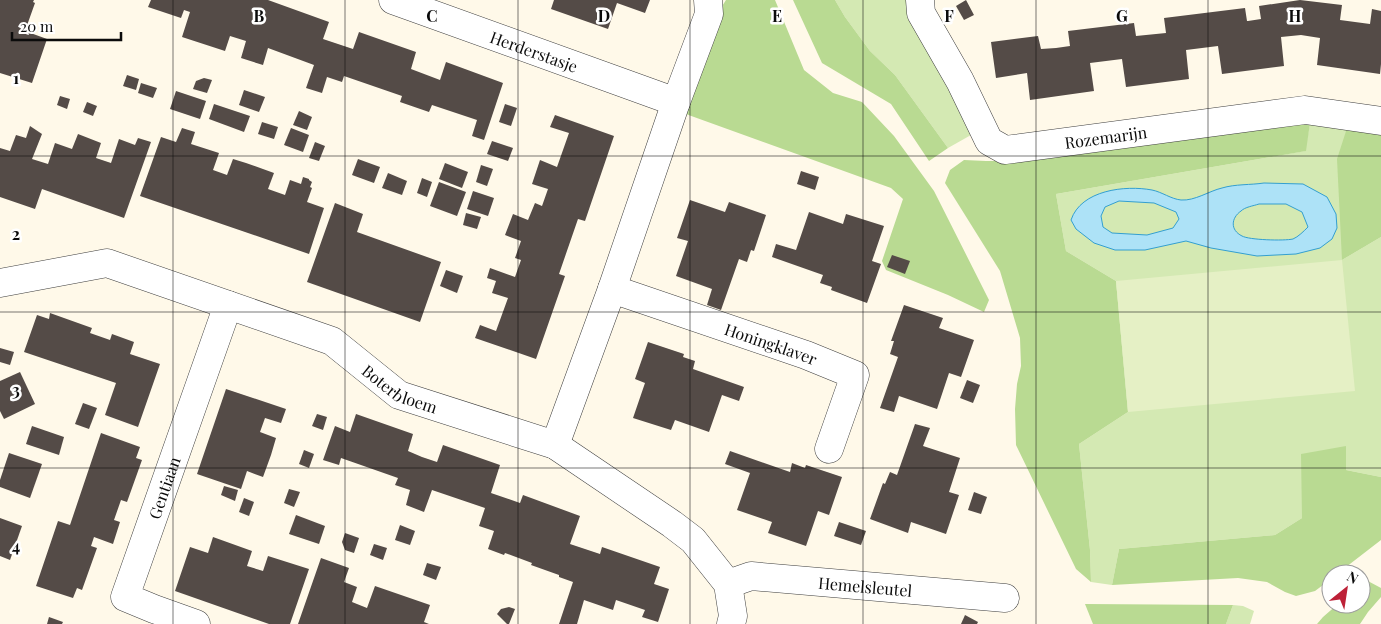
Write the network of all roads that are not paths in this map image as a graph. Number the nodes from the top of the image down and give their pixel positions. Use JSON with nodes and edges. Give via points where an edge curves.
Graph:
{"nodes":[{"id":1,"x":392,"y":0,"type":"edge"},
{"id":2,"x":708,"y":0,"type":"edge"},
{"id":3,"x":920,"y":0,"type":"edge"},
{"id":4,"x":676,"y":102,"type":"junction"},
{"id":5,"x":1381,"y":120,"type":"edge"},
{"id":6,"x":0,"y":283,"type":"edge"},
{"id":7,"x":612,"y":289,"type":"junction"},
{"id":8,"x":228,"y":306,"type":"junction"},
{"id":9,"x":555,"y":445,"type":"junction"},
{"id":10,"x":829,"y":449,"type":"dead end"},
{"id":11,"x":728,"y":584,"type":"junction"},
{"id":12,"x":1005,"y":598,"type":"dead end"},
{"id":13,"x":196,"y":624,"type":"edge"},
{"id":14,"x":731,"y":624,"type":"edge"}],
"edges":[{"from":1,"to":4,"type":"street","name":"Herderstasje"},
{"from":2,"to":4,"type":"street","via":[[708,14]]},
{"from":3,"to":5,"type":"street","name":"Rozemarijn","via":[[921,13],[960,81],[989,141],[1005,150],[1305,110]]},
{"from":4,"to":7,"type":"street"},
{"from":6,"to":8,"type":"street","name":"Boterbloem","via":[[107,263]]},
{"from":7,"to":9,"type":"street"},
{"from":7,"to":10,"type":"street","name":"Honingklaver","via":[[806,355],[855,375]]},
{"from":8,"to":9,"type":"street","name":"Boterbloem","via":[[332,341],[399,395]]},
{"from":8,"to":13,"type":"street","name":"Gentiaan","via":[[125,597]]},
{"from":9,"to":11,"type":"street","name":"Boterbloem","via":[[693,540]]},
{"from":11,"to":12,"type":"street","name":"Hemelsleutel","via":[[751,576]]},
{"from":11,"to":14,"type":"street","name":"Boterbloem","via":[[733,616]]}]}
